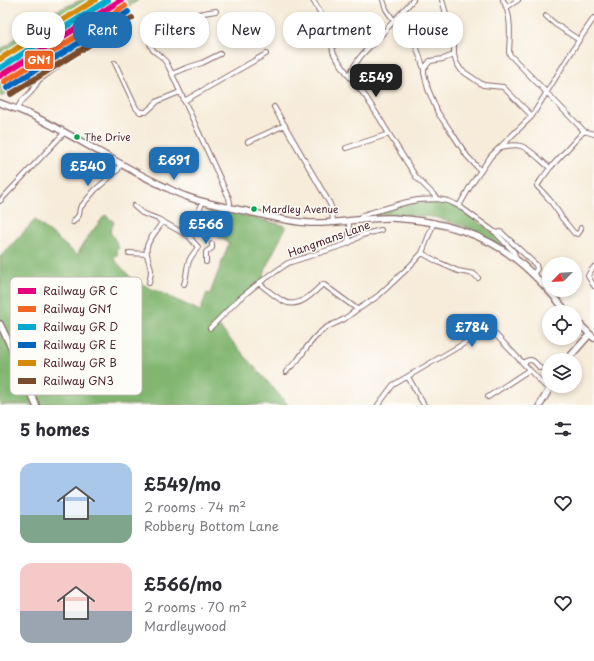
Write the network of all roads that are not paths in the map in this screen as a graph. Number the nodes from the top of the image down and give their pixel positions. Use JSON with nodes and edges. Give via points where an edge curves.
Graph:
{"nodes":[{"id":1,"x":313,"y":0,"type":"edge"},
{"id":2,"x":383,"y":0,"type":"edge"},
{"id":3,"x":413,"y":0,"type":"edge"},
{"id":4,"x":442,"y":0,"type":"edge"},
{"id":5,"x":503,"y":0,"type":"edge"},
{"id":6,"x":518,"y":0,"type":"edge"},
{"id":7,"x":507,"y":7,"type":"junction"},
{"id":8,"x":216,"y":11,"type":"dead end"},
{"id":9,"x":402,"y":12,"type":"edge"},
{"id":10,"x":546,"y":16,"type":"dead end"},
{"id":11,"x":594,"y":18,"type":"edge"},
{"id":12,"x":393,"y":20,"type":"edge"},
{"id":13,"x":393,"y":22,"type":"edge"},
{"id":14,"x":579,"y":40,"type":"junction"},
{"id":15,"x":417,"y":48,"type":"edge"},
{"id":16,"x":220,"y":54,"type":"dead end"},
{"id":17,"x":266,"y":54,"type":"dead end"},
{"id":18,"x":454,"y":55,"type":"junction"},
{"id":19,"x":420,"y":56,"type":"junction"},
{"id":20,"x":430,"y":60,"type":"junction"},
{"id":21,"x":64,"y":62,"type":"dead end"},
{"id":22,"x":115,"y":63,"type":"dead end"},
{"id":23,"x":424,"y":68,"type":"junction"},
{"id":24,"x":172,"y":74,"type":"junction"},
{"id":25,"x":349,"y":76,"type":"junction"},
{"id":26,"x":180,"y":92,"type":"junction"},
{"id":27,"x":547,"y":94,"type":"junction"},
{"id":28,"x":184,"y":101,"type":"junction"},
{"id":29,"x":0,"y":103,"type":"edge"},
{"id":30,"x":274,"y":107,"type":"dead end"},
{"id":31,"x":17,"y":109,"type":"junction"},
{"id":32,"x":532,"y":116,"type":"junction"},
{"id":33,"x":285,"y":125,"type":"junction"},
{"id":34,"x":584,"y":131,"type":"junction"},
{"id":35,"x":64,"y":133,"type":"junction"},
{"id":36,"x":389,"y":134,"type":"junction"},
{"id":37,"x":594,"y":134,"type":"edge"},
{"id":38,"x":248,"y":142,"type":"dead end"},
{"id":39,"x":500,"y":147,"type":"junction"},
{"id":40,"x":346,"y":148,"type":"dead end"},
{"id":41,"x":120,"y":164,"type":"junction"},
{"id":42,"x":550,"y":168,"type":"junction"},
{"id":43,"x":481,"y":171,"type":"junction"},
{"id":44,"x":437,"y":199,"type":"junction"},
{"id":45,"x":0,"y":201,"type":"edge"},
{"id":46,"x":203,"y":201,"type":"junction"},
{"id":47,"x":134,"y":206,"type":"dead end"},
{"id":48,"x":459,"y":206,"type":"junction"},
{"id":49,"x":229,"y":207,"type":"junction"},
{"id":50,"x":362,"y":220,"type":"junction"},
{"id":51,"x":349,"y":221,"type":"junction"},
{"id":52,"x":73,"y":222,"type":"dead end"},
{"id":53,"x":162,"y":222,"type":"junction"},
{"id":54,"x":434,"y":222,"type":"junction"},
{"id":55,"x":332,"y":223,"type":"junction"},
{"id":56,"x":581,"y":228,"type":"dead end"},
{"id":57,"x":381,"y":230,"type":"dead end"},
{"id":58,"x":496,"y":233,"type":"junction"},
{"id":59,"x":190,"y":237,"type":"junction"},
{"id":60,"x":212,"y":244,"type":"dead end"},
{"id":61,"x":347,"y":244,"type":"junction"},
{"id":62,"x":198,"y":247,"type":"junction"},
{"id":63,"x":506,"y":248,"type":"junction"},
{"id":64,"x":206,"y":252,"type":"junction"},
{"id":65,"x":129,"y":253,"type":"dead end"},
{"id":66,"x":422,"y":253,"type":"junction"},
{"id":67,"x":147,"y":254,"type":"junction"},
{"id":68,"x":206,"y":262,"type":"dead end"},
{"id":69,"x":594,"y":267,"type":"edge"},
{"id":70,"x":532,"y":274,"type":"junction"},
{"id":71,"x":478,"y":278,"type":"dead end"},
{"id":72,"x":149,"y":283,"type":"dead end"},
{"id":73,"x":259,"y":283,"type":"junction"},
{"id":74,"x":184,"y":284,"type":"dead end"},
{"id":75,"x":594,"y":286,"type":"edge"},
{"id":76,"x":561,"y":305,"type":"edge"},
{"id":77,"x":357,"y":309,"type":"junction"},
{"id":78,"x":0,"y":324,"type":"edge"},
{"id":79,"x":582,"y":327,"type":"edge"},
{"id":80,"x":210,"y":328,"type":"dead end"},
{"id":81,"x":592,"y":336,"type":"edge"},
{"id":82,"x":10,"y":345,"type":"edge"},
{"id":83,"x":574,"y":353,"type":"edge"},
{"id":84,"x":524,"y":363,"type":"junction"},
{"id":85,"x":540,"y":368,"type":"dead end"},
{"id":86,"x":529,"y":370,"type":"junction"},
{"id":87,"x":286,"y":372,"type":"dead end"},
{"id":88,"x":408,"y":377,"type":"junction"},
{"id":89,"x":542,"y":384,"type":"edge"},
{"id":90,"x":547,"y":393,"type":"edge"},
{"id":91,"x":32,"y":395,"type":"edge"},
{"id":92,"x":488,"y":397,"type":"dead end"},
{"id":93,"x":36,"y":405,"type":"edge"},
{"id":94,"x":378,"y":405,"type":"edge"},
{"id":95,"x":424,"y":405,"type":"edge"},
{"id":96,"x":540,"y":405,"type":"edge"}],
"edges":[{"from":1,"to":25,"type":"street","via":[[329,28],[334,54]]},
{"from":2,"to":12,"type":"street"},
{"from":3,"to":9,"type":"street"},
{"from":4,"to":18,"type":"street","via":[[454,41]]},
{"from":5,"to":7,"type":"street"},
{"from":6,"to":7,"type":"street"},
{"from":7,"to":27,"type":"street","via":[[510,28],[509,52]]},
{"from":8,"to":24,"type":"street","via":[[174,22],[152,39],[150,43],[153,51],[166,63]]},
{"from":10,"to":14,"type":"street"},
{"from":11,"to":14,"type":"street"},
{"from":13,"to":25,"type":"street","via":[[366,50]]},
{"from":14,"to":27,"type":"street"},
{"from":15,"to":19,"type":"street"},
{"from":16,"to":24,"type":"street"},
{"from":17,"to":28,"type":"street"},
{"from":18,"to":20,"type":"street"},
{"from":18,"to":32,"type":"street","via":[[461,70],[483,85],[504,87]]},
{"from":19,"to":20,"type":"street"},
{"from":19,"to":23,"type":"street"},
{"from":20,"to":23,"type":"street"},
{"from":21,"to":31,"type":"street","via":[[39,80]]},
{"from":22,"to":26,"type":"street","via":[[140,112],[146,112],[158,101]]},
{"from":23,"to":43,"type":"street","via":[[428,89],[438,113],[467,156]]},
{"from":24,"to":26,"type":"street"},
{"from":25,"to":36,"type":"street"},
{"from":26,"to":28,"type":"street"},
{"from":27,"to":32,"type":"street"},
{"from":27,"to":34,"type":"street"},
{"from":28,"to":49,"type":"street","via":[[229,198]]},
{"from":29,"to":31,"type":"main road"},
{"from":30,"to":33,"type":"street"},
{"from":31,"to":35,"type":"main road"},
{"from":32,"to":39,"type":"street"},
{"from":33,"to":38,"type":"street"},
{"from":33,"to":55,"type":"street","via":[[330,204]]},
{"from":34,"to":37,"type":"street"},
{"from":34,"to":42,"type":"street"},
{"from":35,"to":41,"type":"main road"},
{"from":35,"to":45,"type":"street"},
{"from":36,"to":40,"type":"street"},
{"from":36,"to":44,"type":"street","via":[[416,178]]},
{"from":39,"to":42,"type":"street","via":[[520,146],[533,153]]},
{"from":39,"to":43,"type":"street"},
{"from":41,"to":46,"type":"main road","via":[[185,196]]},
{"from":41,"to":52,"type":"street","via":[[118,170],[95,190],[80,208],[79,215]]},
{"from":42,"to":56,"type":"street","via":[[537,186],[574,233],[578,234]]},
{"from":43,"to":48,"type":"street"},
{"from":44,"to":48,"type":"street"},
{"from":44,"to":50,"type":"street","via":[[407,202],[367,213],[362,216]]},
{"from":46,"to":49,"type":"main road"},
{"from":46,"to":59,"type":"street"},
{"from":47,"to":53,"type":"street","via":[[142,213]]},
{"from":48,"to":58,"type":"street"},
{"from":49,"to":55,"type":"main road","via":[[291,221]]},
{"from":50,"to":51,"type":"main road"},
{"from":50,"to":54,"type":"main road","via":[[391,218]]},
{"from":51,"to":55,"type":"main road"},
{"from":51,"to":61,"type":"street"},
{"from":53,"to":59,"type":"street"},
{"from":53,"to":67,"type":"street","via":[[149,241]]},
{"from":54,"to":63,"type":"main road","via":[[468,232]]},
{"from":54,"to":66,"type":"street"},
{"from":57,"to":61,"type":"street","name":"Hangmans Lane","via":[[362,235]]},
{"from":58,"to":63,"type":"street"},
{"from":58,"to":70,"type":"street","via":[[502,233],[536,265],[537,269]]},
{"from":59,"to":62,"type":"street"},
{"from":60,"to":64,"type":"street","via":[[212,248]]},
{"from":61,"to":73,"type":"street","name":"Hangmans Lane","via":[[288,263]]},
{"from":62,"to":64,"type":"street"},
{"from":62,"to":74,"type":"street","via":[[189,262]]},
{"from":63,"to":70,"type":"main road"},
{"from":64,"to":68,"type":"street"},
{"from":65,"to":67,"type":"street"},
{"from":66,"to":71,"type":"street","via":[[458,271],[474,274]]},
{"from":66,"to":77,"type":"street","via":[[378,296]]},
{"from":67,"to":72,"type":"street","via":[[151,271]]},
{"from":69,"to":75,"type":"street","via":[[588,276]]},
{"from":70,"to":76,"type":"main road"},
{"from":73,"to":77,"type":"street","via":[[287,303],[301,301],[323,284]]},
{"from":73,"to":80,"type":"street","name":"Hangmans Lane"},
{"from":77,"to":87,"type":"street","via":[[314,337]]},
{"from":78,"to":82,"type":"main road"},
{"from":79,"to":81,"type":"main road"},
{"from":81,"to":83,"type":"main road"},
{"from":84,"to":85,"type":"street","via":[[531,360]]},
{"from":84,"to":86,"type":"street"},
{"from":84,"to":88,"type":"street","via":[[495,334],[487,330]]},
{"from":86,"to":89,"type":"street"},
{"from":86,"to":92,"type":"street"},
{"from":88,"to":94,"type":"street","via":[[393,385]]},
{"from":88,"to":95,"type":"street"},
{"from":90,"to":96,"type":"main road"},
{"from":91,"to":93,"type":"main road"}]}
